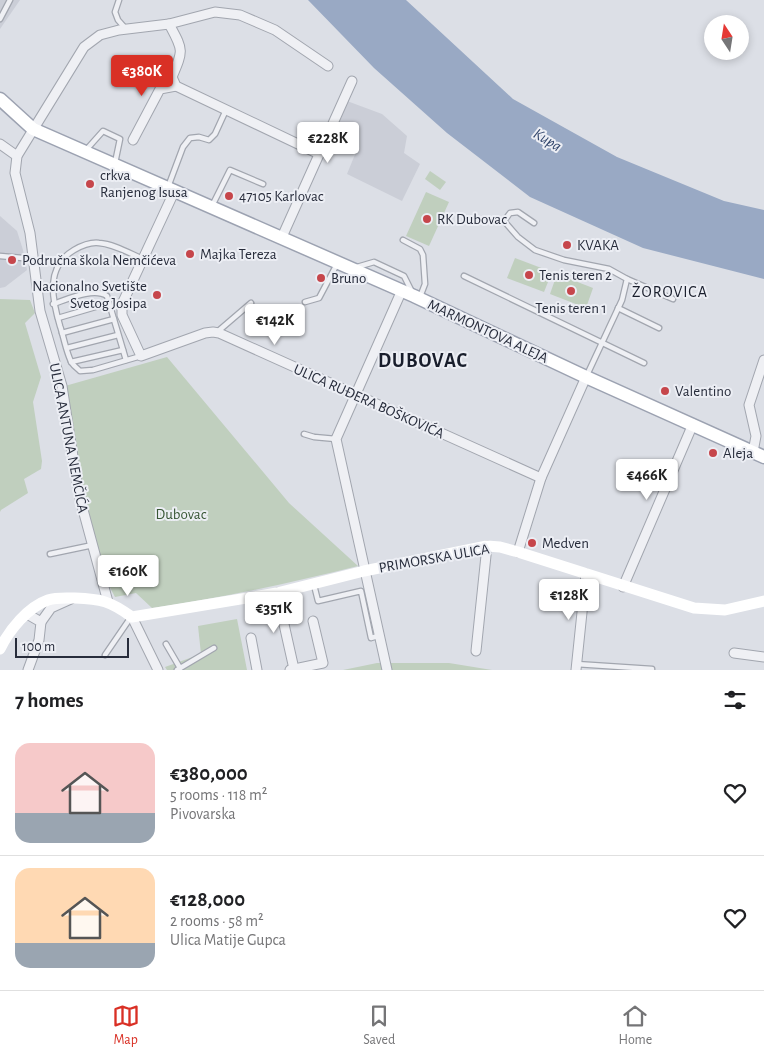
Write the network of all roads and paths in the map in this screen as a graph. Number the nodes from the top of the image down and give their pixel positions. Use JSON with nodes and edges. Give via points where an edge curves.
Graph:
{"nodes":[{"id":1,"x":10,"y":0,"type":"edge"},
{"id":2,"x":119,"y":0,"type":"edge"},
{"id":3,"x":0,"y":19,"type":"edge"},
{"id":4,"x":169,"y":24,"type":"junction"},
{"id":5,"x":126,"y":29,"type":"junction"},
{"id":6,"x":328,"y":66,"type":"dead end"},
{"id":7,"x":352,"y":82,"type":"dead end"},
{"id":8,"x":176,"y":86,"type":"junction"},
{"id":9,"x":0,"y":99,"type":"edge"},
{"id":10,"x":226,"y":109,"type":"junction"},
{"id":11,"x":33,"y":129,"type":"junction"},
{"id":12,"x":133,"y":140,"type":"dead end"},
{"id":13,"x":0,"y":144,"type":"edge"},
{"id":14,"x":85,"y":150,"type":"junction"},
{"id":15,"x":319,"y":154,"type":"junction"},
{"id":16,"x":16,"y":156,"type":"junction"},
{"id":17,"x":115,"y":163,"type":"junction"},
{"id":18,"x":263,"y":184,"type":"dead end"},
{"id":19,"x":171,"y":188,"type":"junction"},
{"id":20,"x":212,"y":206,"type":"junction"},
{"id":21,"x":534,"y":223,"type":"dead end"},
{"id":22,"x":282,"y":237,"type":"junction"},
{"id":23,"x":403,"y":240,"type":"dead end"},
{"id":24,"x":0,"y":256,"type":"edge"},
{"id":25,"x":34,"y":259,"type":"junction"},
{"id":26,"x":143,"y":259,"type":"junction"},
{"id":27,"x":338,"y":262,"type":"junction"},
{"id":28,"x":352,"y":268,"type":"junction"},
{"id":29,"x":464,"y":276,"type":"dead end"},
{"id":30,"x":627,"y":278,"type":"junction"},
{"id":31,"x":402,"y":290,"type":"junction"},
{"id":32,"x":417,"y":297,"type":"junction"},
{"id":33,"x":673,"y":299,"type":"dead end"},
{"id":34,"x":305,"y":302,"type":"dead end"},
{"id":35,"x":109,"y":303,"type":"junction"},
{"id":36,"x":251,"y":303,"type":"dead end"},
{"id":37,"x":53,"y":304,"type":"junction"},
{"id":38,"x":618,"y":308,"type":"junction"},
{"id":39,"x":58,"y":318,"type":"junction"},
{"id":40,"x":114,"y":319,"type":"junction"},
{"id":41,"x":659,"y":328,"type":"dead end"},
{"id":42,"x":216,"y":332,"type":"junction"},
{"id":43,"x":62,"y":333,"type":"junction"},
{"id":44,"x":118,"y":335,"type":"junction"},
{"id":45,"x":602,"y":342,"type":"junction"},
{"id":46,"x":67,"y":348,"type":"junction"},
{"id":47,"x":123,"y":350,"type":"junction"},
{"id":48,"x":141,"y":356,"type":"junction"},
{"id":49,"x":126,"y":360,"type":"junction"},
{"id":50,"x":764,"y":360,"type":"edge"},
{"id":51,"x":71,"y":362,"type":"junction"},
{"id":52,"x":644,"y":363,"type":"dead end"},
{"id":53,"x":762,"y":375,"type":"edge"},
{"id":54,"x":586,"y":377,"type":"junction"},
{"id":55,"x":355,"y":395,"type":"junction"},
{"id":56,"x":693,"y":424,"type":"junction"},
{"id":57,"x":304,"y":434,"type":"dead end"},
{"id":58,"x":336,"y":439,"type":"junction"},
{"id":59,"x":758,"y":454,"type":"edge"},
{"id":60,"x":540,"y":478,"type":"junction"},
{"id":61,"x":93,"y":545,"type":"junction"},
{"id":62,"x":487,"y":546,"type":"junction"},
{"id":63,"x":518,"y":552,"type":"junction"},
{"id":64,"x":50,"y":554,"type":"dead end"},
{"id":65,"x":364,"y":571,"type":"junction"},
{"id":66,"x":586,"y":574,"type":"junction"},
{"id":67,"x":313,"y":584,"type":"junction"},
{"id":68,"x":623,"y":587,"type":"junction"},
{"id":69,"x":277,"y":593,"type":"junction"},
{"id":70,"x":73,"y":598,"type":"junction"},
{"id":71,"x":764,"y":600,"type":"edge"},
{"id":72,"x":108,"y":602,"type":"junction"},
{"id":73,"x":27,"y":614,"type":"junction"},
{"id":74,"x":132,"y":617,"type":"junction"},
{"id":75,"x":313,"y":621,"type":"dead end"},
{"id":76,"x":41,"y":622,"type":"junction"},
{"id":77,"x":378,"y":636,"type":"junction"},
{"id":78,"x":251,"y":638,"type":"dead end"},
{"id":79,"x":166,"y":644,"type":"dead end"},
{"id":80,"x":214,"y":648,"type":"dead end"},
{"id":81,"x":0,"y":649,"type":"edge"},
{"id":82,"x":476,"y":651,"type":"dead end"},
{"id":83,"x":734,"y":653,"type":"dead end"},
{"id":84,"x":105,"y":655,"type":"dead end"},
{"id":85,"x":764,"y":657,"type":"edge"},
{"id":86,"x":576,"y":667,"type":"edge"},
{"id":87,"x":179,"y":669,"type":"edge"},
{"id":88,"x":292,"y":669,"type":"edge"},
{"id":89,"x":652,"y":669,"type":"dead end"},
{"id":90,"x":28,"y":670,"type":"edge"},
{"id":91,"x":158,"y":670,"type":"edge"},
{"id":92,"x":257,"y":670,"type":"edge"},
{"id":93,"x":387,"y":670,"type":"edge"}],
"edges":[{"from":1,"to":3,"type":"lane"},
{"from":2,"to":5,"type":"lane","via":[[115,12]]},
{"from":4,"to":5,"type":"street"},
{"from":4,"to":6,"type":"street","via":[[215,12],[240,15],[275,30]]},
{"from":4,"to":8,"type":"street","via":[[181,46],[172,77]]},
{"from":5,"to":11,"type":"street","via":[[100,35],[84,47]]},
{"from":7,"to":15,"type":"street"},
{"from":8,"to":10,"type":"street"},
{"from":8,"to":12,"type":"street","via":[[160,89]]},
{"from":9,"to":11,"type":"main road"},
{"from":10,"to":15,"type":"street"},
{"from":10,"to":19,"type":"lane","via":[[209,140],[190,138],[183,147]]},
{"from":11,"to":14,"type":"main road"},
{"from":11,"to":16,"type":"street"},
{"from":13,"to":16,"type":"street"},
{"from":14,"to":17,"type":"main road"},
{"from":14,"to":17,"type":"lane","via":[[103,131],[120,139]]},
{"from":15,"to":22,"type":"street"},
{"from":16,"to":25,"type":"street","name":"ULICA ANTUNA NEMČIĆA","via":[[15,173]]},
{"from":17,"to":19,"type":"main road"},
{"from":18,"to":20,"type":"lane","via":[[230,170]]},
{"from":19,"to":20,"type":"main road"},
{"from":19,"to":26,"type":"street"},
{"from":20,"to":22,"type":"main road","name":"MARMONTOVA ALEJA"},
{"from":21,"to":30,"type":"lane","via":[[518,212],[510,213],[504,221],[535,250],[609,269]]},
{"from":22,"to":27,"type":"main road","name":"MARMONTOVA ALEJA"},
{"from":23,"to":32,"type":"lane","via":[[420,249],[423,255],[425,284]]},
{"from":24,"to":25,"type":"lane"},
{"from":25,"to":61,"type":"street","name":"ULICA ANTUNA NEMČIĆA","via":[[40,311],[62,386],[79,495]]},
{"from":26,"to":37,"type":"lane","via":[[99,243],[80,246],[65,255],[57,266],[53,280]]},
{"from":26,"to":48,"type":"street","via":[[123,299],[121,310]]},
{"from":27,"to":28,"type":"main road","name":"MARMONTOVA ALEJA"},
{"from":27,"to":34,"type":"lane","via":[[319,298]]},
{"from":28,"to":31,"type":"main road","name":"MARMONTOVA ALEJA"},
{"from":28,"to":32,"type":"lane","via":[[374,262],[404,276]]},
{"from":29,"to":45,"type":"lane"},
{"from":30,"to":33,"type":"lane"},
{"from":30,"to":38,"type":"lane"},
{"from":31,"to":32,"type":"main road","name":"MARMONTOVA ALEJA"},
{"from":31,"to":55,"type":"street"},
{"from":32,"to":54,"type":"main road","name":"MARMONTOVA ALEJA"},
{"from":35,"to":37,"type":"lane","via":[[102,292],[94,292]]},
{"from":35,"to":39,"type":"lane"},
{"from":35,"to":40,"type":"lane"},
{"from":36,"to":42,"type":"lane"},
{"from":37,"to":39,"type":"lane"},
{"from":38,"to":41,"type":"lane"},
{"from":38,"to":45,"type":"lane"},
{"from":39,"to":43,"type":"lane"},
{"from":40,"to":43,"type":"lane"},
{"from":40,"to":44,"type":"lane"},
{"from":42,"to":48,"type":"street"},
{"from":42,"to":55,"type":"street","name":"ULICA RUĐERA BOŠKOVIĆA"},
{"from":43,"to":46,"type":"lane"},
{"from":44,"to":46,"type":"lane"},
{"from":44,"to":47,"type":"lane"},
{"from":45,"to":52,"type":"lane"},
{"from":45,"to":54,"type":"lane"},
{"from":46,"to":51,"type":"lane"},
{"from":47,"to":49,"type":"lane"},
{"from":47,"to":51,"type":"lane"},
{"from":48,"to":49,"type":"lane"},
{"from":49,"to":51,"type":"lane","via":[[80,371]]},
{"from":50,"to":53,"type":"street"},
{"from":53,"to":59,"type":"street","via":[[749,405]]},
{"from":54,"to":56,"type":"main road","name":"MARMONTOVA ALEJA"},
{"from":54,"to":60,"type":"street"},
{"from":55,"to":58,"type":"street"},
{"from":55,"to":60,"type":"street","name":"ULICA RUĐERA BOŠKOVIĆA"},
{"from":56,"to":59,"type":"main road","name":"MARMONTOVA ALEJA"},
{"from":56,"to":68,"type":"street"},
{"from":57,"to":58,"type":"lane"},
{"from":58,"to":65,"type":"street"},
{"from":60,"to":63,"type":"street"},
{"from":61,"to":64,"type":"lane"},
{"from":61,"to":72,"type":"street","name":"ULICA ANTUNA NEMČIĆA"},
{"from":62,"to":63,"type":"main road","name":"PRIMORSKA ULICA"},
{"from":62,"to":65,"type":"main road","name":"PRIMORSKA ULICA"},
{"from":62,"to":82,"type":"street"},
{"from":63,"to":66,"type":"main road","name":"PRIMORSKA ULICA"},
{"from":65,"to":67,"type":"main road","name":"PRIMORSKA ULICA"},
{"from":65,"to":77,"type":"street"},
{"from":66,"to":68,"type":"main road","name":"PRIMORSKA ULICA"},
{"from":66,"to":86,"type":"street"},
{"from":67,"to":69,"type":"main road","name":"PRIMORSKA ULICA"},
{"from":67,"to":77,"type":"lane","via":[[318,601],[361,591],[371,638]]},
{"from":68,"to":71,"type":"main road","name":"PRIMORSKA ULICA","via":[[694,608],[725,610]]},
{"from":69,"to":74,"type":"main road","name":"PRIMORSKA ULICA"},
{"from":69,"to":88,"type":"street"},
{"from":70,"to":72,"type":"main road"},
{"from":70,"to":73,"type":"main road","via":[[49,600]]},
{"from":70,"to":76,"type":"street","via":[[51,608]]},
{"from":72,"to":74,"type":"main road"},
{"from":73,"to":76,"type":"street"},
{"from":73,"to":81,"type":"main road"},
{"from":74,"to":84,"type":"lane"},
{"from":74,"to":91,"type":"street"},
{"from":75,"to":88,"type":"street","via":[[323,663]]},
{"from":76,"to":90,"type":"street","via":[[39,640]]},
{"from":77,"to":93,"type":"street"},
{"from":78,"to":92,"type":"street"},
{"from":79,"to":87,"type":"lane"},
{"from":80,"to":87,"type":"lane"},
{"from":83,"to":85,"type":"street"},
{"from":86,"to":89,"type":"lane"}]}
